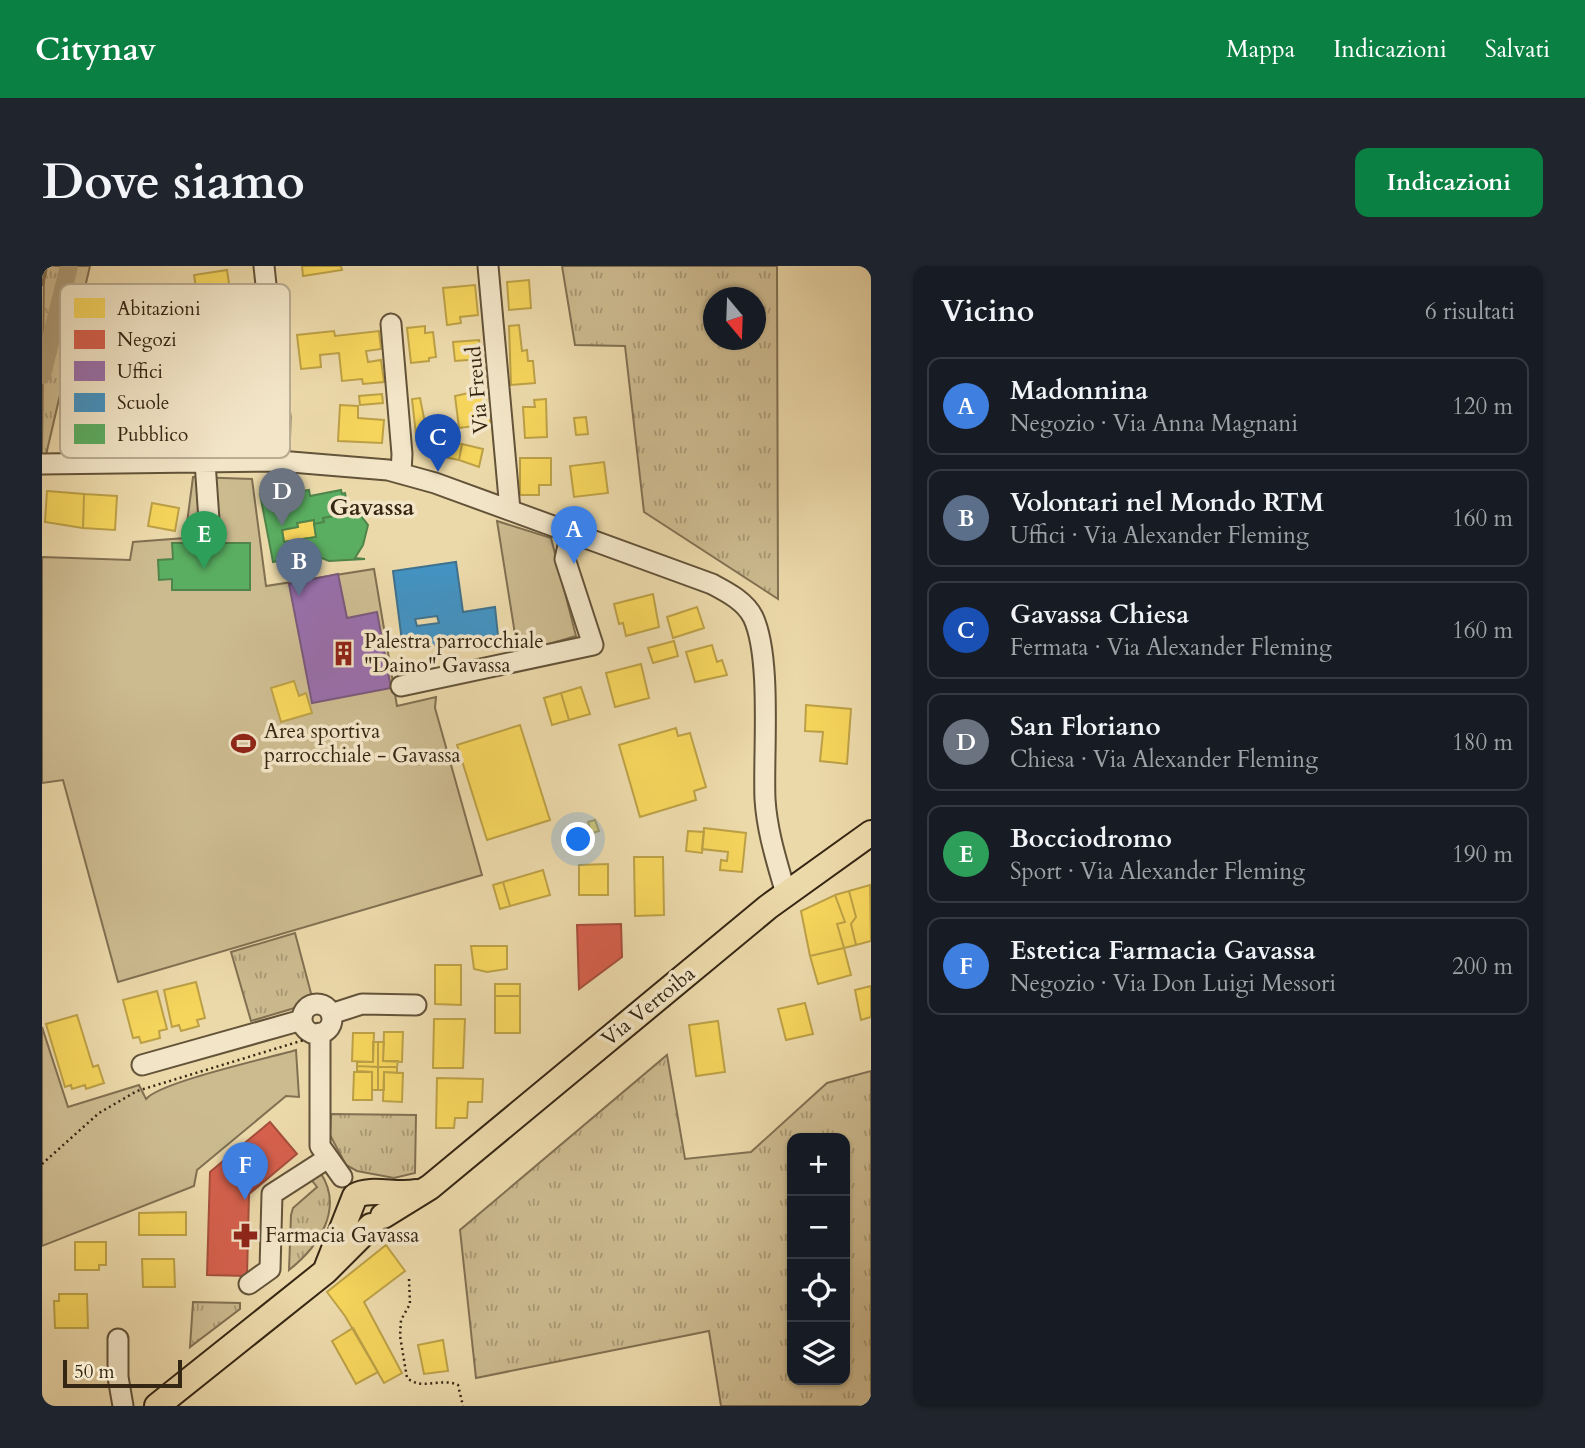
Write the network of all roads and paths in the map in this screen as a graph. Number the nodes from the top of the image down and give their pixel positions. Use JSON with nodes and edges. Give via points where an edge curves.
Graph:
{"nodes":[{"id":1,"x":264,"y":266,"type":"edge"},
{"id":2,"x":488,"y":266,"type":"edge"},
{"id":3,"x":266,"y":284,"type":"edge"},
{"id":4,"x":391,"y":324,"type":"dead end"},
{"id":5,"x":279,"y":458,"type":"edge"},
{"id":6,"x":279,"y":461,"type":"junction"},
{"id":7,"x":205,"y":462,"type":"junction"},
{"id":8,"x":42,"y":464,"type":"edge"},
{"id":9,"x":401,"y":472,"type":"junction"},
{"id":10,"x":510,"y":510,"type":"junction"},
{"id":11,"x":209,"y":520,"type":"dead end"},
{"id":12,"x":571,"y":532,"type":"junction"},
{"id":13,"x":401,"y":686,"type":"dead end"},
{"id":14,"x":871,"y":833,"type":"edge"},
{"id":15,"x":786,"y":894,"type":"junction"},
{"id":16,"x":416,"y":1005,"type":"dead end"},
{"id":17,"x":331,"y":1014,"type":"junction"},
{"id":18,"x":302,"y":1020,"type":"junction"},
{"id":19,"x":320,"y":1033,"type":"junction"},
{"id":20,"x":142,"y":1065,"type":"dead end"},
{"id":21,"x":328,"y":1158,"type":"junction"},
{"id":22,"x":42,"y":1164,"type":"edge"},
{"id":23,"x":365,"y":1207,"type":"junction"},
{"id":24,"x":410,"y":1279,"type":"dead end"},
{"id":25,"x":249,"y":1284,"type":"dead end"},
{"id":26,"x":118,"y":1339,"type":"dead end"},
{"id":27,"x":123,"y":1406,"type":"edge"},
{"id":28,"x":157,"y":1406,"type":"edge"},
{"id":29,"x":463,"y":1406,"type":"edge"}],
"edges":[{"from":1,"to":3,"type":"street"},
{"from":2,"to":10,"type":"street","name":"Via Freud"},
{"from":4,"to":9,"type":"street"},
{"from":5,"to":6,"type":"street"},
{"from":6,"to":7,"type":"street"},
{"from":6,"to":9,"type":"street"},
{"from":7,"to":8,"type":"street"},
{"from":7,"to":11,"type":"street"},
{"from":9,"to":10,"type":"street"},
{"from":10,"to":12,"type":"street"},
{"from":12,"to":13,"type":"street","via":[[565,559],[593,645]]},
{"from":12,"to":15,"type":"street","via":[[712,584],[731,594],[752,616],[762,673],[769,835]]},
{"from":14,"to":15,"type":"main road","name":"Via Vertoiba"},
{"from":15,"to":23,"type":"main road","name":"Via Vertoiba","via":[[430,1186]]},
{"from":16,"to":17,"type":"street","via":[[362,1004]]},
{"from":17,"to":18,"type":"street","via":[[325,1007],[311,1005]]},
{"from":17,"to":19,"type":"street","via":[[331,1024]]},
{"from":18,"to":19,"type":"street","via":[[306,1029]]},
{"from":18,"to":20,"type":"street"},
{"from":19,"to":21,"type":"street","via":[[319,1136]]},
{"from":19,"to":22,"type":"path","via":[[137,1091],[99,1114]]},
{"from":21,"to":23,"type":"street"},
{"from":21,"to":25,"type":"street","via":[[272,1194],[270,1269]]},
{"from":23,"to":28,"type":"main road","via":[[326,1271]]},
{"from":24,"to":29,"type":"path","via":[[410,1304],[401,1320],[400,1336],[407,1378],[420,1384],[450,1381],[458,1385]]},
{"from":26,"to":27,"type":"street"}]}
